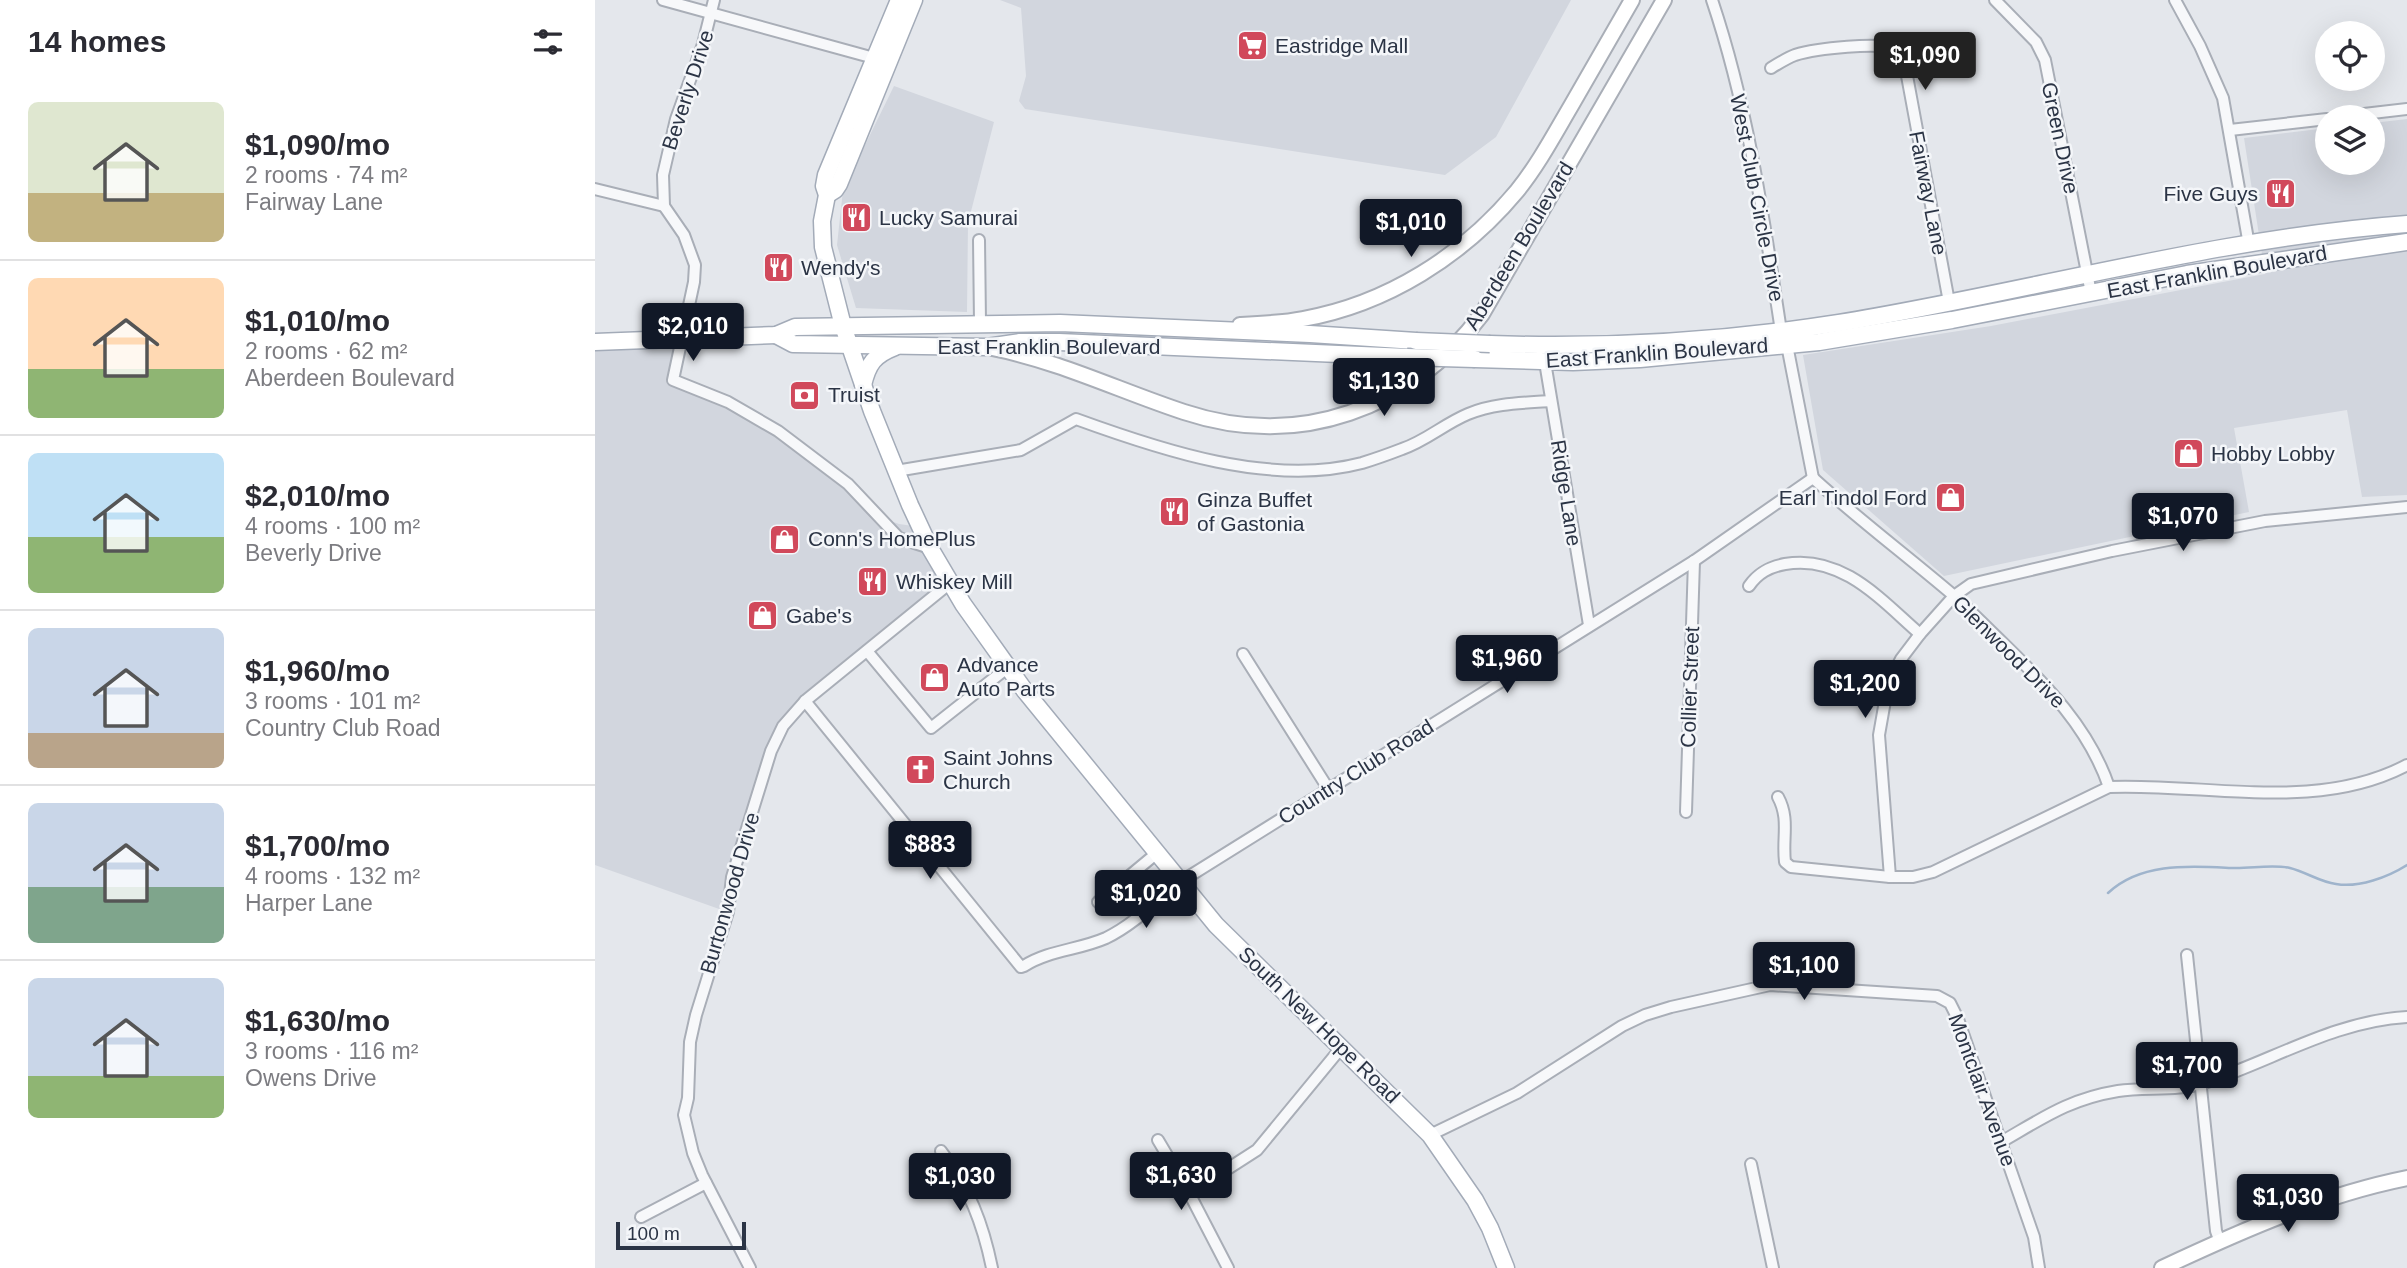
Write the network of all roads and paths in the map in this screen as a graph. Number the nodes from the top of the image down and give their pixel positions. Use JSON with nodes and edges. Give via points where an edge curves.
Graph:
{"nodes":[{"id":1,"x":663,"y":0,"type":"edge"},
{"id":2,"x":714,"y":0,"type":"edge"},
{"id":3,"x":899,"y":0,"type":"edge"},
{"id":4,"x":914,"y":0,"type":"edge"},
{"id":5,"x":1632,"y":0,"type":"edge"},
{"id":6,"x":1664,"y":0,"type":"edge"},
{"id":7,"x":1712,"y":0,"type":"edge"},
{"id":8,"x":1995,"y":0,"type":"edge"},
{"id":9,"x":2175,"y":0,"type":"edge"},
{"id":10,"x":712,"y":15,"type":"junction"},
{"id":11,"x":882,"y":62,"type":"junction"},
{"id":12,"x":1771,"y":68,"type":"dead end"},
{"id":13,"x":2407,"y":109,"type":"edge"},
{"id":14,"x":2385,"y":112,"type":"edge"},
{"id":15,"x":2315,"y":119,"type":"edge"},
{"id":16,"x":2230,"y":130,"type":"junction"},
{"id":17,"x":595,"y":188,"type":"edge"},
{"id":18,"x":664,"y":206,"type":"junction"},
{"id":19,"x":2407,"y":224,"type":"edge"},
{"id":20,"x":979,"y":240,"type":"dead end"},
{"id":21,"x":2407,"y":242,"type":"edge"},
{"id":22,"x":2249,"y":245,"type":"junction"},
{"id":23,"x":2088,"y":274,"type":"junction"},
{"id":24,"x":2091,"y":293,"type":"junction"},
{"id":25,"x":1949,"y":302,"type":"junction"},
{"id":26,"x":980,"y":322,"type":"junction"},
{"id":27,"x":843,"y":326,"type":"junction"},
{"id":28,"x":1196,"y":329,"type":"junction"},
{"id":29,"x":776,"y":335,"type":"junction"},
{"id":30,"x":682,"y":338,"type":"junction"},
{"id":31,"x":1784,"y":338,"type":"junction"},
{"id":32,"x":595,"y":342,"type":"edge"},
{"id":33,"x":849,"y":345,"type":"junction"},
{"id":34,"x":900,"y":345,"type":"junction"},
{"id":35,"x":987,"y":347,"type":"junction"},
{"id":36,"x":1545,"y":362,"type":"junction"},
{"id":37,"x":863,"y":385,"type":"junction"},
{"id":38,"x":1551,"y":401,"type":"junction"},
{"id":39,"x":896,"y":471,"type":"junction"},
{"id":40,"x":1813,"y":478,"type":"junction"},
{"id":41,"x":2407,"y":507,"type":"edge"},
{"id":42,"x":930,"y":548,"type":"junction"},
{"id":43,"x":1694,"y":561,"type":"junction"},
{"id":44,"x":950,"y":583,"type":"junction"},
{"id":45,"x":1749,"y":586,"type":"dead end"},
{"id":46,"x":1954,"y":596,"type":"junction"},
{"id":47,"x":1589,"y":625,"type":"junction"},
{"id":48,"x":1920,"y":634,"type":"junction"},
{"id":49,"x":867,"y":651,"type":"junction"},
{"id":50,"x":1243,"y":654,"type":"dead end"},
{"id":51,"x":1007,"y":668,"type":"junction"},
{"id":52,"x":805,"y":701,"type":"junction"},
{"id":53,"x":2407,"y":765,"type":"edge"},
{"id":54,"x":2109,"y":787,"type":"junction"},
{"id":55,"x":1329,"y":790,"type":"junction"},
{"id":56,"x":1779,"y":797,"type":"dead end"},
{"id":57,"x":1686,"y":812,"type":"dead end"},
{"id":58,"x":1157,"y":853,"type":"junction"},
{"id":59,"x":1890,"y":877,"type":"junction"},
{"id":60,"x":1180,"y":882,"type":"junction"},
{"id":61,"x":1098,"y":902,"type":"dead end"},
{"id":62,"x":2187,"y":955,"type":"dead end"},
{"id":63,"x":2407,"y":1017,"type":"edge"},
{"id":64,"x":1341,"y":1048,"type":"junction"},
{"id":65,"x":2201,"y":1084,"type":"junction"},
{"id":66,"x":1430,"y":1135,"type":"junction"},
{"id":67,"x":1158,"y":1140,"type":"dead end"},
{"id":68,"x":2001,"y":1142,"type":"junction"},
{"id":69,"x":941,"y":1151,"type":"dead end"},
{"id":70,"x":1751,"y":1164,"type":"dead end"},
{"id":71,"x":2407,"y":1178,"type":"edge"},
{"id":72,"x":706,"y":1183,"type":"junction"},
{"id":73,"x":1187,"y":1189,"type":"junction"},
{"id":74,"x":641,"y":1217,"type":"dead end"},
{"id":75,"x":2220,"y":1242,"type":"junction"},
{"id":76,"x":750,"y":1268,"type":"edge"},
{"id":77,"x":992,"y":1268,"type":"edge"},
{"id":78,"x":1228,"y":1268,"type":"edge"},
{"id":79,"x":1506,"y":1268,"type":"edge"},
{"id":80,"x":1773,"y":1268,"type":"edge"},
{"id":81,"x":2039,"y":1268,"type":"edge"},
{"id":82,"x":2162,"y":1268,"type":"edge"}],
"edges":[{"from":1,"to":10,"type":"street"},
{"from":2,"to":10,"type":"street","name":"Beverly Drive"},
{"from":3,"to":11,"type":"main road","via":[[885,33],[888,42]]},
{"from":4,"to":11,"type":"main road"},
{"from":5,"to":28,"type":"main road","name":"Aberdeen Boulevard","via":[[1529,175],[1486,224],[1448,257],[1385,293],[1328,314]]},
{"from":6,"to":35,"type":"main road","name":"Aberdeen Boulevard","via":[[1482,314],[1439,361],[1394,394],[1320,421],[1245,426],[1185,413],[1082,373]]},
{"from":7,"to":31,"type":"street","name":"West Club Circle Drive","via":[[1749,146]]},
{"from":8,"to":23,"type":"street","name":"Green Drive","via":[[2036,42],[2045,60]]},
{"from":9,"to":16,"type":"street","via":[[2223,98]]},
{"from":10,"to":11,"type":"street"},
{"from":10,"to":18,"type":"street","name":"Beverly Drive","via":[[676,119],[661,189]]},
{"from":11,"to":27,"type":"main road","name":"South New Hope Road","via":[[837,188],[827,195],[822,221],[823,247]]},
{"from":12,"to":25,"type":"street","name":"Fairway Lane","via":[[1812,51],[1877,46],[1899,49]]},
{"from":13,"to":14,"type":"street"},
{"from":15,"to":16,"type":"street"},
{"from":16,"to":22,"type":"street"},
{"from":17,"to":18,"type":"street"},
{"from":18,"to":30,"type":"street","via":[[684,235],[695,265]]},
{"from":19,"to":22,"type":"main road","name":"East Franklin Boulevard"},
{"from":20,"to":26,"type":"street"},
{"from":21,"to":24,"type":"main road","name":"East Franklin Boulevard"},
{"from":22,"to":23,"type":"main road","name":"East Franklin Boulevard"},
{"from":23,"to":24,"type":"street","name":"Green Drive"},
{"from":23,"to":25,"type":"main road","name":"East Franklin Boulevard"},
{"from":24,"to":31,"type":"main road","name":"East Franklin Boulevard","via":[[1864,336]]},
{"from":25,"to":31,"type":"main road","name":"East Franklin Boulevard"},
{"from":26,"to":27,"type":"main road","name":"East Franklin Boulevard"},
{"from":26,"to":28,"type":"main road","name":"East Franklin Boulevard"},
{"from":27,"to":29,"type":"main road","name":"East Franklin Boulevard","via":[[795,327]]},
{"from":27,"to":33,"type":"main road","name":"South New Hope Road"},
{"from":28,"to":31,"type":"main road","name":"East Franklin Boulevard","bridge":true,"via":[[1490,344],[1618,345]]},
{"from":29,"to":30,"type":"main road","name":"East Franklin Boulevard"},
{"from":29,"to":33,"type":"main road","name":"East Franklin Boulevard","via":[[793,344]]},
{"from":30,"to":32,"type":"main road","name":"East Franklin Boulevard"},
{"from":30,"to":42,"type":"street","via":[[673,380],[728,402],[778,431],[848,484],[899,538]]},
{"from":31,"to":36,"type":"main road","name":"East Franklin Boulevard","via":[[1640,359]]},
{"from":31,"to":40,"type":"street","name":"West Club Circle Drive"},
{"from":33,"to":34,"type":"main road","name":"East Franklin Boulevard"},
{"from":33,"to":37,"type":"main road","name":"South New Hope Road"},
{"from":34,"to":35,"type":"main road","name":"East Franklin Boulevard"},
{"from":34,"to":37,"type":"main road","via":[[871,361]]},
{"from":35,"to":36,"type":"main road","name":"East Franklin Boulevard","bridge":true,"via":[[1059,342]]},
{"from":36,"to":38,"type":"street","name":"Ridge Lane"},
{"from":37,"to":39,"type":"main road","name":"South New Hope Road"},
{"from":38,"to":39,"type":"street","via":[[1506,404],[1467,415],[1420,443],[1360,463],[1307,470],[1223,464],[1145,444],[1076,419],[1021,450]]},
{"from":38,"to":47,"type":"street","name":"Ridge Lane"},
{"from":39,"to":42,"type":"main road","name":"South New Hope Road"},
{"from":40,"to":43,"type":"street","name":"Country Club Road"},
{"from":40,"to":46,"type":"street","name":"Glenwood Drive"},
{"from":41,"to":46,"type":"street","via":[[2241,525],[1971,584]]},
{"from":42,"to":44,"type":"main road","name":"South New Hope Road"},
{"from":43,"to":47,"type":"street","name":"Country Club Road"},
{"from":43,"to":57,"type":"street","name":"Collier Street"},
{"from":44,"to":49,"type":"street","name":"Burtonwood Drive"},
{"from":44,"to":51,"type":"main road","name":"South New Hope Road"},
{"from":45,"to":48,"type":"street","via":[[1757,575],[1774,566],[1823,565],[1863,584]]},
{"from":46,"to":48,"type":"street"},
{"from":46,"to":54,"type":"street","name":"Glenwood Drive","via":[[2047,685],[2078,725]]},
{"from":47,"to":55,"type":"street","name":"Country Club Road"},
{"from":48,"to":59,"type":"street","via":[[1888,684],[1881,721]]},
{"from":49,"to":51,"type":"street","via":[[931,728]]},
{"from":49,"to":52,"type":"street","name":"Burtonwood Drive"},
{"from":50,"to":55,"type":"street"},
{"from":51,"to":58,"type":"main road","name":"South New Hope Road"},
{"from":52,"to":60,"type":"street","name":"Country Club Road","via":[[1021,967],[1115,933]]},
{"from":52,"to":72,"type":"street","name":"Burtonwood Drive","via":[[783,726],[771,751],[690,1042],[684,1115]]},
{"from":53,"to":54,"type":"street","via":[[2344,788],[2311,792]]},
{"from":54,"to":59,"type":"street","via":[[1933,872]]},
{"from":55,"to":60,"type":"street","name":"Country Club Road"},
{"from":56,"to":59,"type":"street","via":[[1786,811],[1785,862],[1791,867]]},
{"from":58,"to":60,"type":"main road","name":"South New Hope Road"},
{"from":58,"to":61,"type":"street"},
{"from":60,"to":64,"type":"main road","name":"South New Hope Road","via":[[1247,957]]},
{"from":62,"to":65,"type":"street"},
{"from":63,"to":65,"type":"street","via":[[2335,1030]]},
{"from":64,"to":66,"type":"main road","name":"South New Hope Road"},
{"from":64,"to":73,"type":"street","via":[[1257,1150]]},
{"from":65,"to":68,"type":"street","via":[[2120,1091],[2081,1100],[2040,1117]]},
{"from":65,"to":75,"type":"street"},
{"from":66,"to":68,"type":"street","name":"Montclair Avenue","via":[[1517,1093],[1645,1015],[1757,987],[1789,985],[1945,998],[1958,1019]]},
{"from":66,"to":79,"type":"main road","name":"South New Hope Road","via":[[1475,1200]]},
{"from":67,"to":73,"type":"street"},
{"from":68,"to":81,"type":"street","name":"Montclair Avenue","via":[[2034,1237]]},
{"from":69,"to":77,"type":"street","via":[[973,1202]]},
{"from":70,"to":80,"type":"street"},
{"from":71,"to":75,"type":"main road","via":[[2341,1194]]},
{"from":72,"to":74,"type":"street"},
{"from":72,"to":76,"type":"street","name":"Burtonwood Drive"},
{"from":73,"to":78,"type":"street"},
{"from":75,"to":82,"type":"main road"}]}
